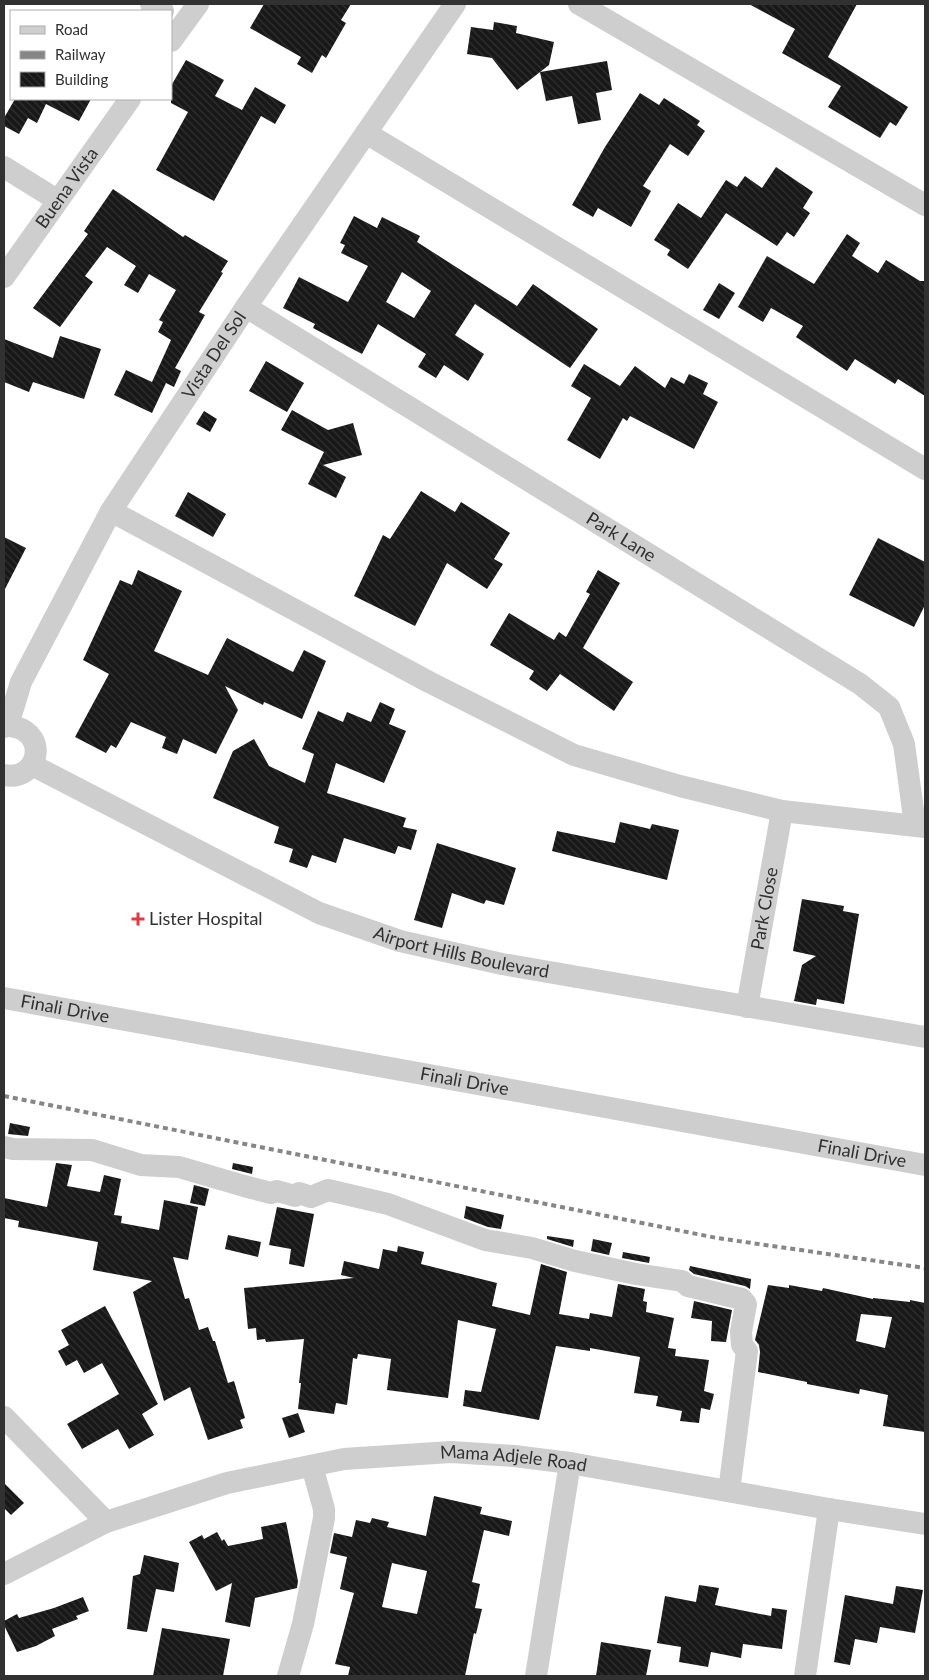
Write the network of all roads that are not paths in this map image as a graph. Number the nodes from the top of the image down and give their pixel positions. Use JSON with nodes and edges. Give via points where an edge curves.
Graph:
{"nodes":[{"id":1,"x":198,"y":4,"type":"edge"},
{"id":2,"x":454,"y":4,"type":"edge"},
{"id":3,"x":579,"y":4,"type":"edge"},
{"id":4,"x":175,"y":27,"type":"edge"},
{"id":5,"x":129,"y":100,"type":"edge"},
{"id":6,"x":366,"y":133,"type":"junction"},
{"id":7,"x":4,"y":167,"type":"edge"},
{"id":8,"x":57,"y":200,"type":"junction"},
{"id":9,"x":925,"y":205,"type":"edge"},
{"id":10,"x":4,"y":277,"type":"edge"},
{"id":11,"x":246,"y":307,"type":"junction"},
{"id":12,"x":925,"y":469,"type":"edge"},
{"id":13,"x":112,"y":511,"type":"junction"},
{"id":14,"x":6,"y":726,"type":"edge"},
{"id":15,"x":32,"y":766,"type":"junction"},
{"id":16,"x":4,"y":775,"type":"edge"},
{"id":17,"x":782,"y":811,"type":"junction"},
{"id":18,"x":920,"y":826,"type":"edge"},
{"id":19,"x":4,"y":998,"type":"edge"},
{"id":20,"x":747,"y":1007,"type":"junction"},
{"id":21,"x":925,"y":1037,"type":"edge"},
{"id":22,"x":4,"y":1147,"type":"edge"},
{"id":23,"x":925,"y":1165,"type":"edge"},
{"id":24,"x":4,"y":1417,"type":"edge"},
{"id":25,"x":570,"y":1463,"type":"junction"},
{"id":26,"x":312,"y":1466,"type":"junction"},
{"id":27,"x":729,"y":1491,"type":"junction"},
{"id":28,"x":829,"y":1509,"type":"junction"},
{"id":29,"x":106,"y":1522,"type":"junction"},
{"id":30,"x":925,"y":1524,"type":"edge"},
{"id":31,"x":4,"y":1574,"type":"edge"},
{"id":32,"x":288,"y":1676,"type":"edge"},
{"id":33,"x":536,"y":1676,"type":"edge"},
{"id":34,"x":805,"y":1676,"type":"edge"}],
"edges":[{"from":1,"to":4,"type":"street"},
{"from":2,"to":6,"type":"street","name":"Vista Del Sol"},
{"from":3,"to":9,"type":"street"},
{"from":5,"to":8,"type":"street","name":"Buena Vista"},
{"from":6,"to":11,"type":"street","name":"Vista Del Sol"},
{"from":6,"to":12,"type":"street"},
{"from":7,"to":8,"type":"street"},
{"from":8,"to":10,"type":"street","name":"Buena Vista"},
{"from":11,"to":13,"type":"street","name":"Vista Del Sol"},
{"from":11,"to":18,"type":"street","name":"Park Lane","via":[[860,684],[889,708],[904,744]]},
{"from":13,"to":14,"type":"street","name":"Vista Del Sol","via":[[21,682]]},
{"from":13,"to":17,"type":"street","via":[[428,682],[574,754],[680,786]]},
{"from":14,"to":15,"type":"street","via":[[22,728],[36,744]]},
{"from":15,"to":16,"type":"street","via":[[15,776]]},
{"from":15,"to":20,"type":"street","name":"Airport Hills Boulevard","via":[[319,913],[400,941],[502,964]]},
{"from":17,"to":18,"type":"street"},
{"from":17,"to":20,"type":"street","name":"Park Close"},
{"from":19,"to":23,"type":"street","name":"Finali Drive"},
{"from":20,"to":21,"type":"street","name":"Airport Hills Boulevard"},
{"from":22,"to":27,"type":"street","via":[[92,1150],[141,1165],[179,1167],[271,1193],[277,1191],[295,1196],[299,1193],[311,1197],[328,1190],[388,1204],[485,1240],[532,1248],[627,1272],[682,1280],[688,1286],[742,1299],[746,1304],[741,1332],[746,1351]]},
{"from":24,"to":29,"type":"street"},
{"from":25,"to":26,"type":"street","name":"Mama Adjele Road","via":[[451,1452],[344,1459]]},
{"from":25,"to":27,"type":"street","name":"Mama Adjele Road"},
{"from":25,"to":33,"type":"street"},
{"from":26,"to":29,"type":"street","name":"Mama Adjele Road","via":[[227,1483]]},
{"from":26,"to":32,"type":"street","via":[[324,1518],[303,1624]]},
{"from":27,"to":28,"type":"street","name":"Mama Adjele Road"},
{"from":28,"to":30,"type":"street","name":"Mama Adjele Road"},
{"from":28,"to":34,"type":"street"},
{"from":29,"to":31,"type":"street","name":"Mama Adjele Road"}]}
